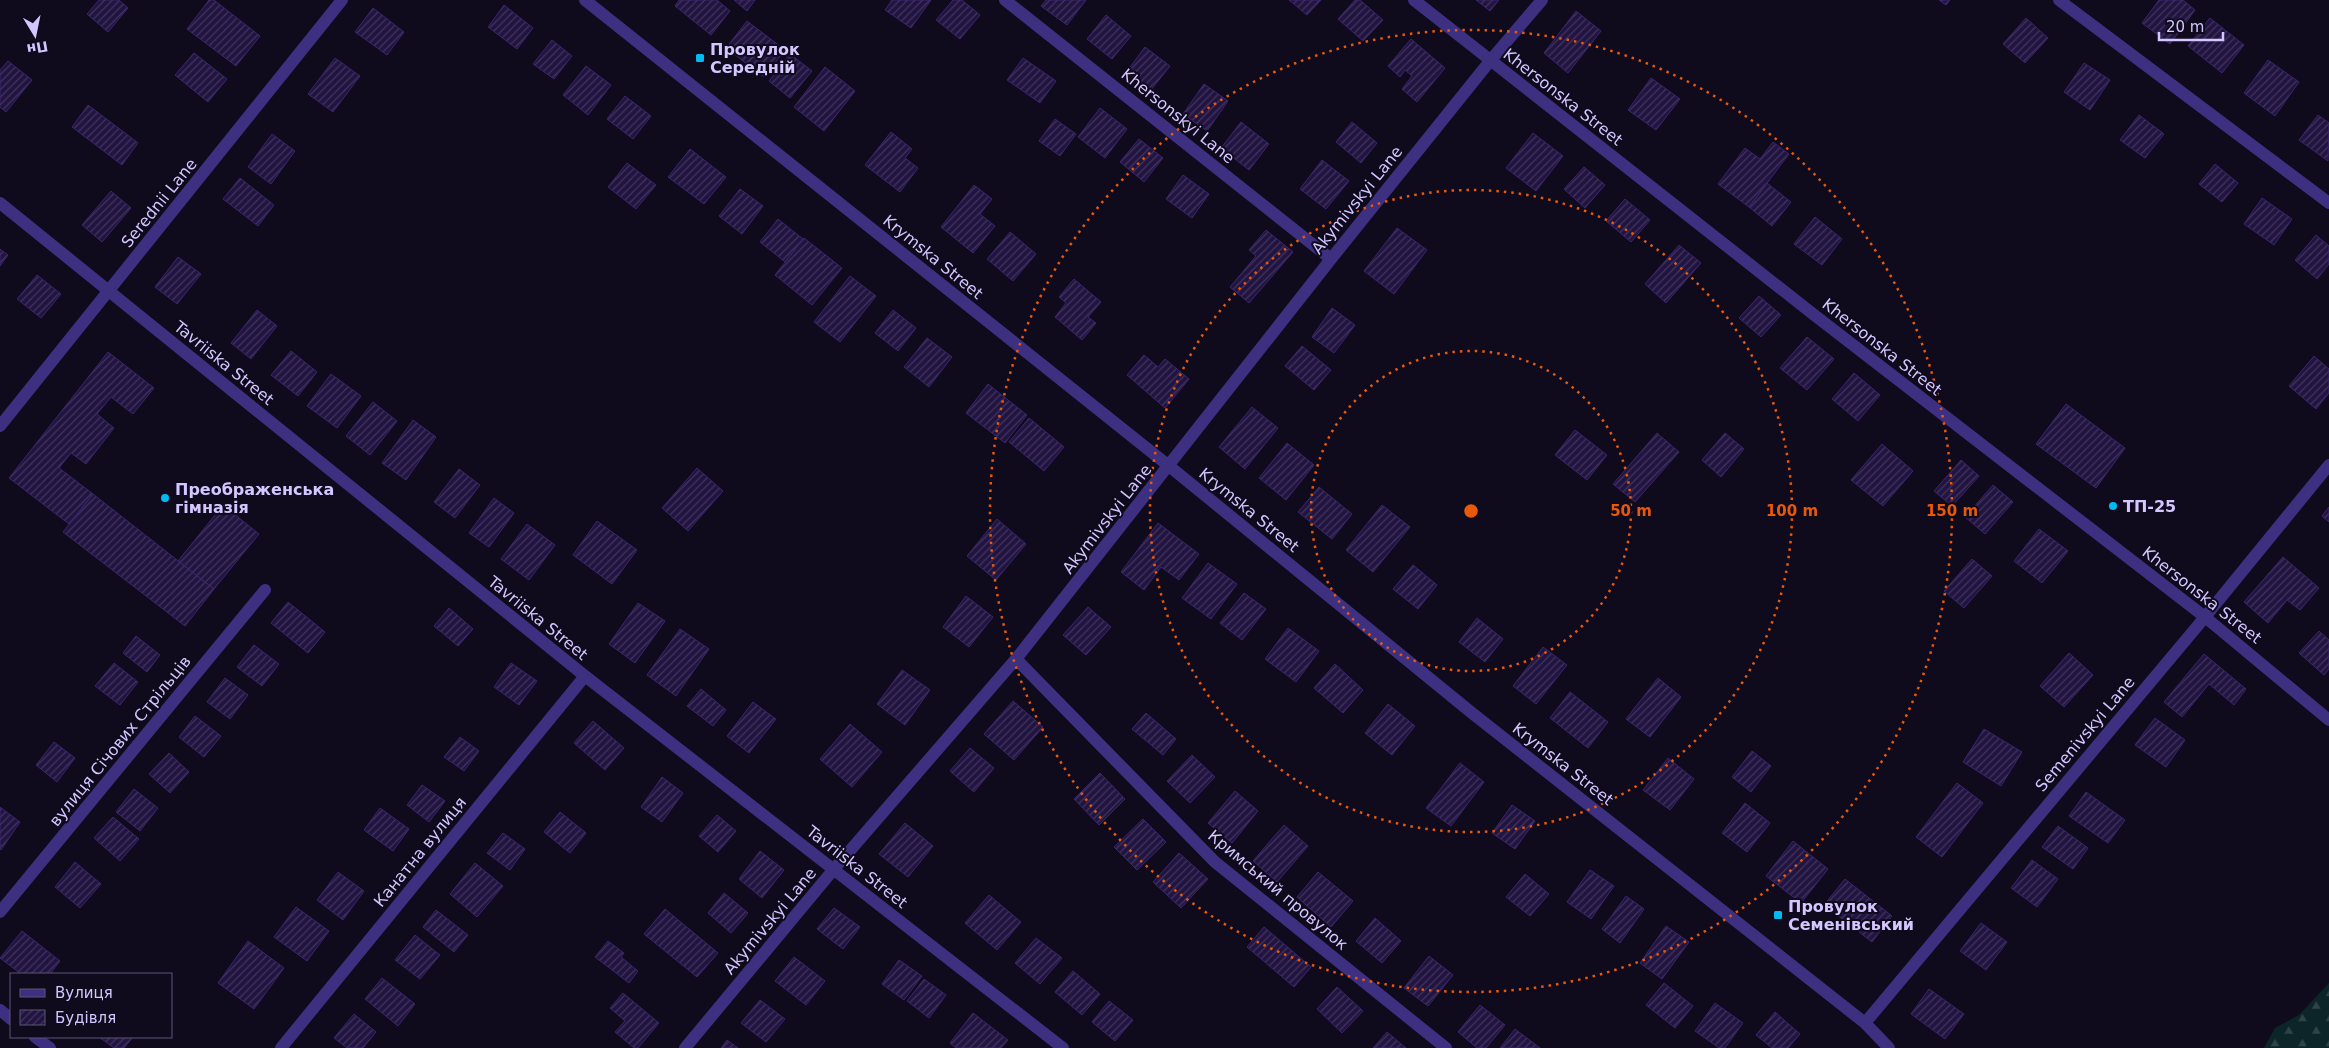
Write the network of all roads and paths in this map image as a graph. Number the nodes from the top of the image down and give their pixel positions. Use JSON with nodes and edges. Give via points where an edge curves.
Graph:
{"nodes":[{"id":1,"x":342,"y":0,"type":"edge"},
{"id":2,"x":585,"y":0,"type":"edge"},
{"id":3,"x":1005,"y":0,"type":"edge"},
{"id":4,"x":1414,"y":0,"type":"edge"},
{"id":5,"x":1542,"y":0,"type":"edge"},
{"id":6,"x":2059,"y":0,"type":"edge"},
{"id":7,"x":1490,"y":61,"type":"junction"},
{"id":8,"x":0,"y":203,"type":"edge"},
{"id":9,"x":2329,"y":203,"type":"edge"},
{"id":10,"x":1331,"y":259,"type":"junction"},
{"id":11,"x":110,"y":291,"type":"junction"},
{"id":12,"x":0,"y":426,"type":"edge"},
{"id":13,"x":2329,"y":465,"type":"edge"},
{"id":14,"x":1169,"y":466,"type":"junction"},
{"id":15,"x":264,"y":590,"type":"dead end"},
{"id":16,"x":2205,"y":617,"type":"junction"},
{"id":17,"x":1016,"y":659,"type":"junction"},
{"id":18,"x":585,"y":676,"type":"junction"},
{"id":19,"x":2329,"y":720,"type":"edge"},
{"id":20,"x":834,"y":869,"type":"junction"},
{"id":21,"x":0,"y":912,"type":"edge"},
{"id":22,"x":1865,"y":1023,"type":"junction"},
{"id":23,"x":36,"y":1038,"type":"edge"},
{"id":24,"x":50,"y":1048,"type":"edge"},
{"id":25,"x":281,"y":1048,"type":"edge"},
{"id":26,"x":685,"y":1048,"type":"edge"},
{"id":27,"x":1064,"y":1048,"type":"edge"},
{"id":28,"x":1446,"y":1048,"type":"edge"},
{"id":29,"x":1889,"y":1048,"type":"edge"}],
"edges":[{"from":1,"to":11,"type":"street","name":"Serednii Lane"},
{"from":2,"to":14,"type":"street","name":"Krymska Street"},
{"from":3,"to":10,"type":"street","name":"Khersonskyi Lane"},
{"from":4,"to":7,"type":"street","name":"Khersonska Street"},
{"from":5,"to":7,"type":"street","name":"Akymivskyi Lane"},
{"from":6,"to":9,"type":"street"},
{"from":7,"to":10,"type":"street","name":"Akymivskyi Lane"},
{"from":7,"to":16,"type":"street","name":"Khersonska Street"},
{"from":8,"to":11,"type":"street","name":"Tavriiska Street"},
{"from":10,"to":14,"type":"street","name":"Akymivskyi Lane"},
{"from":11,"to":12,"type":"street","name":"Serednii Lane"},
{"from":11,"to":18,"type":"street","name":"Tavriiska Street"},
{"from":13,"to":16,"type":"street","name":"Semenivskyi Lane"},
{"from":14,"to":17,"type":"street","name":"Akymivskyi Lane"},
{"from":14,"to":22,"type":"street","name":"Krymska Street","via":[[1472,713]]},
{"from":15,"to":21,"type":"street","name":"вулиця Січових Стрільців"},
{"from":16,"to":19,"type":"street","name":"Khersonska Street"},
{"from":16,"to":22,"type":"street","name":"Semenivskyi Lane"},
{"from":17,"to":20,"type":"street","name":"Akymivskyi Lane"},
{"from":17,"to":28,"type":"street","name":"Кримський провулок","via":[[1215,862]]},
{"from":18,"to":20,"type":"street","name":"Tavriiska Street"},
{"from":18,"to":25,"type":"street","name":"Канатна вулиця"},
{"from":20,"to":26,"type":"street","name":"Akymivskyi Lane"},
{"from":20,"to":27,"type":"street","name":"Tavriiska Street"},
{"from":22,"to":29,"type":"street","name":"Krymska Street"},
{"from":23,"to":24,"type":"street"}]}
